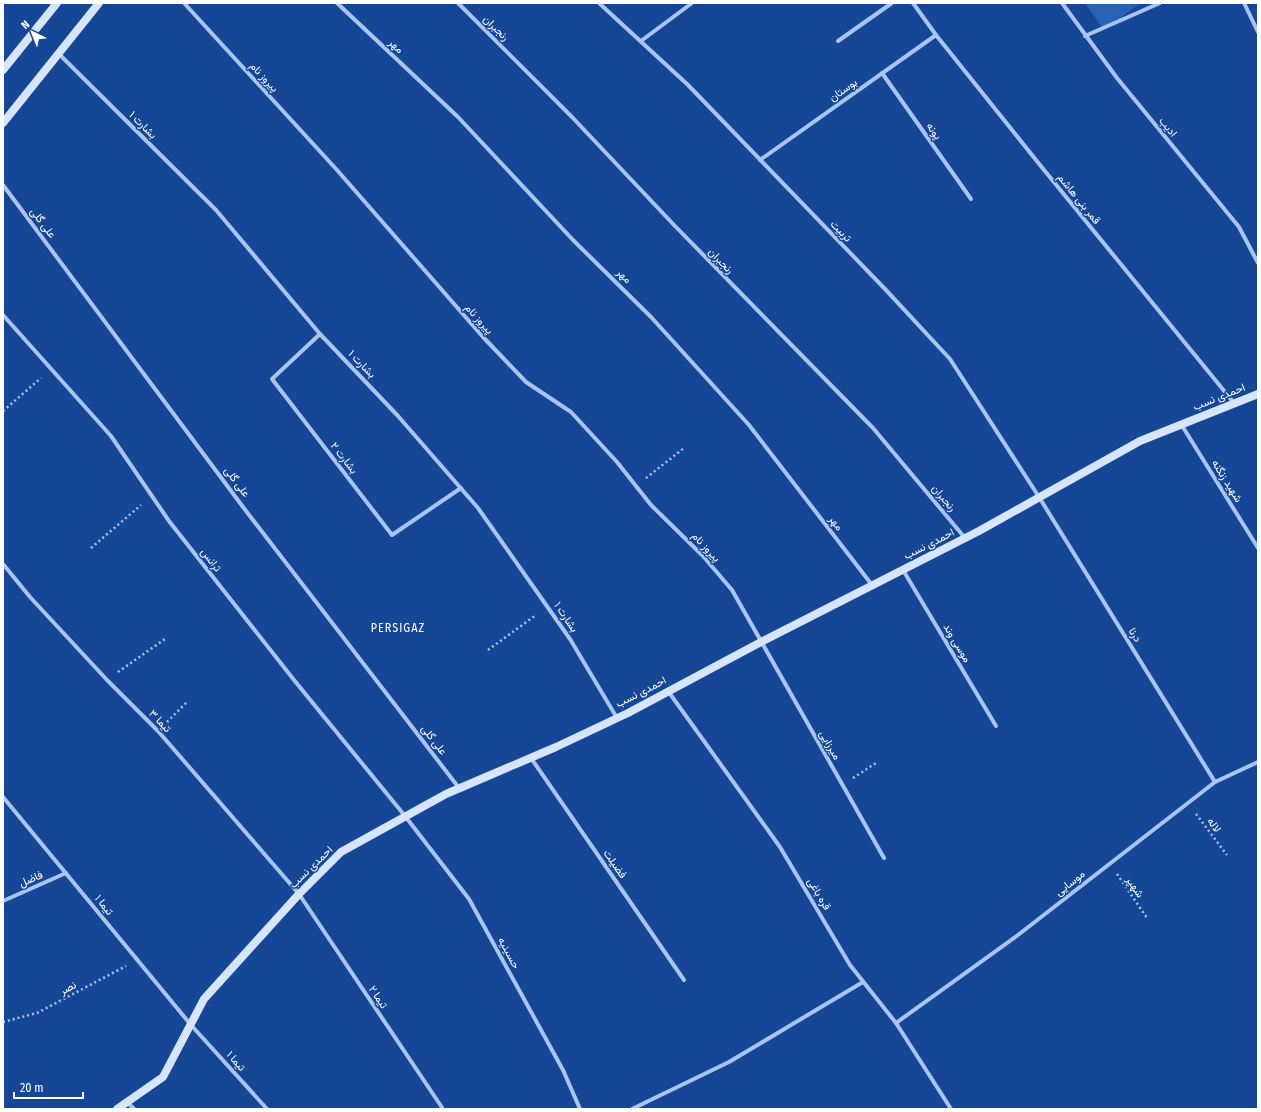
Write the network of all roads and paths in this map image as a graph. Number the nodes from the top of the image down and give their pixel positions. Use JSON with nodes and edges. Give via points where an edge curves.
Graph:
{"nodes":[{"id":1,"x":57,"y":3,"type":"edge"},
{"id":2,"x":99,"y":3,"type":"edge"},
{"id":3,"x":184,"y":3,"type":"edge"},
{"id":4,"x":338,"y":3,"type":"edge"},
{"id":5,"x":458,"y":3,"type":"edge"},
{"id":6,"x":599,"y":3,"type":"edge"},
{"id":7,"x":692,"y":3,"type":"edge"},
{"id":8,"x":892,"y":3,"type":"edge"},
{"id":9,"x":914,"y":3,"type":"edge"},
{"id":10,"x":1062,"y":3,"type":"edge"},
{"id":11,"x":1160,"y":3,"type":"edge"},
{"id":12,"x":1244,"y":3,"type":"edge"},
{"id":13,"x":1258,"y":32,"type":"edge"},
{"id":14,"x":936,"y":35,"type":"junction"},
{"id":15,"x":1085,"y":36,"type":"junction"},
{"id":16,"x":640,"y":41,"type":"junction"},
{"id":17,"x":838,"y":41,"type":"dead end"},
{"id":18,"x":57,"y":53,"type":"junction"},
{"id":19,"x":3,"y":70,"type":"edge"},
{"id":20,"x":882,"y":73,"type":"junction"},
{"id":21,"x":3,"y":123,"type":"edge"},
{"id":22,"x":760,"y":160,"type":"junction"},
{"id":23,"x":3,"y":185,"type":"edge"},
{"id":24,"x":971,"y":199,"type":"dead end"},
{"id":25,"x":1258,"y":262,"type":"edge"},
{"id":26,"x":3,"y":315,"type":"edge"},
{"id":27,"x":320,"y":334,"type":"junction"},
{"id":28,"x":50,"y":370,"type":"junction"},
{"id":29,"x":1258,"y":394,"type":"edge"},
{"id":30,"x":1234,"y":403,"type":"junction"},
{"id":31,"x":3,"y":411,"type":"edge"},
{"id":32,"x":1181,"y":424,"type":"junction"},
{"id":33,"x":684,"y":448,"type":"dead end"},
{"id":34,"x":636,"y":486,"type":"junction"},
{"id":35,"x":461,"y":488,"type":"junction"},
{"id":36,"x":152,"y":496,"type":"junction"},
{"id":37,"x":1039,"y":497,"type":"junction"},
{"id":38,"x":966,"y":538,"type":"junction"},
{"id":39,"x":91,"y":548,"type":"dead end"},
{"id":40,"x":1258,"y":548,"type":"edge"},
{"id":41,"x":3,"y":564,"type":"edge"},
{"id":42,"x":903,"y":570,"type":"junction"},
{"id":43,"x":872,"y":586,"type":"junction"},
{"id":44,"x":548,"y":606,"type":"junction"},
{"id":45,"x":165,"y":639,"type":"dead end"},
{"id":46,"x":761,"y":642,"type":"junction"},
{"id":47,"x":488,"y":650,"type":"dead end"},
{"id":48,"x":107,"y":680,"type":"junction"},
{"id":49,"x":668,"y":691,"type":"junction"},
{"id":50,"x":187,"y":702,"type":"dead end"},
{"id":51,"x":617,"y":718,"type":"junction"},
{"id":52,"x":996,"y":726,"type":"dead end"},
{"id":53,"x":158,"y":731,"type":"junction"},
{"id":54,"x":531,"y":758,"type":"junction"},
{"id":55,"x":1258,"y":762,"type":"edge"},
{"id":56,"x":876,"y":763,"type":"dead end"},
{"id":57,"x":1215,"y":782,"type":"junction"},
{"id":58,"x":843,"y":786,"type":"junction"},
{"id":59,"x":459,"y":788,"type":"junction"},
{"id":60,"x":3,"y":797,"type":"edge"},
{"id":61,"x":1188,"y":803,"type":"junction"},
{"id":62,"x":406,"y":816,"type":"junction"},
{"id":63,"x":1227,"y":855,"type":"dead end"},
{"id":64,"x":884,"y":858,"type":"dead end"},
{"id":65,"x":1110,"y":864,"type":"junction"},
{"id":66,"x":66,"y":874,"type":"junction"},
{"id":67,"x":299,"y":894,"type":"junction"},
{"id":68,"x":3,"y":901,"type":"edge"},
{"id":69,"x":1147,"y":918,"type":"dead end"},
{"id":70,"x":137,"y":960,"type":"junction"},
{"id":71,"x":684,"y":980,"type":"dead end"},
{"id":72,"x":864,"y":982,"type":"junction"},
{"id":73,"x":3,"y":1022,"type":"edge"},
{"id":74,"x":896,"y":1023,"type":"junction"},
{"id":75,"x":191,"y":1025,"type":"junction"},
{"id":76,"x":127,"y":1102,"type":"junction"},
{"id":77,"x":117,"y":1109,"type":"edge"},
{"id":78,"x":134,"y":1109,"type":"edge"},
{"id":79,"x":267,"y":1109,"type":"edge"},
{"id":80,"x":443,"y":1109,"type":"edge"},
{"id":81,"x":580,"y":1109,"type":"edge"},
{"id":82,"x":632,"y":1109,"type":"edge"},
{"id":83,"x":951,"y":1109,"type":"edge"}],
"edges":[{"from":1,"to":19,"type":"street"},
{"from":2,"to":18,"type":"street"},
{"from":3,"to":34,"type":"street","name":"پیروز نام","via":[[337,170],[483,337],[526,382],[571,412]]},
{"from":4,"to":43,"type":"street","name":"مهر","via":[[458,117],[572,240],[651,317],[750,425]]},
{"from":5,"to":38,"type":"street","name":"رنجبران","via":[[562,106],[679,230],[874,428]]},
{"from":6,"to":16,"type":"street","name":"تربیت"},
{"from":7,"to":16,"type":"street"},
{"from":8,"to":17,"type":"street"},
{"from":9,"to":14,"type":"street","name":"قمر بنی هاشم"},
{"from":10,"to":15,"type":"street","name":"ادیب"},
{"from":11,"to":15,"type":"street"},
{"from":12,"to":13,"type":"street"},
{"from":14,"to":20,"type":"street","name":"بوستان"},
{"from":14,"to":30,"type":"street","name":"قمر بنی هاشم"},
{"from":15,"to":25,"type":"street","name":"ادیب","via":[[1239,228]]},
{"from":16,"to":22,"type":"street","name":"تربیت"},
{"from":18,"to":21,"type":"street"},
{"from":18,"to":27,"type":"street","name":"بشارت ۱","via":[[216,210]]},
{"from":20,"to":22,"type":"street","name":"بوستان"},
{"from":20,"to":24,"type":"street","name":"پونه"},
{"from":22,"to":37,"type":"street","name":"تربیت","via":[[950,359]]},
{"from":23,"to":59,"type":"street","name":"علی گلی","via":[[248,513]]},
{"from":26,"to":28,"type":"street","name":"ترانس"},
{"from":27,"to":35,"type":"street","name":"بشارت ۱","via":[[398,416]]},
{"from":27,"to":35,"type":"street","name":"بشارت ۲","via":[[272,379],[392,535]]},
{"from":28,"to":31,"type":"path"},
{"from":28,"to":36,"type":"street","name":"ترانس","via":[[111,436]]},
{"from":29,"to":30,"type":"street","name":"احمدی نسب"},
{"from":30,"to":32,"type":"street","name":"احمدی نسب"},
{"from":32,"to":37,"type":"street","name":"احمدی نسب","via":[[1140,441]]},
{"from":32,"to":40,"type":"street","name":"شهید زنگنه"},
{"from":33,"to":34,"type":"path"},
{"from":34,"to":46,"type":"street","name":"پیروز نام","via":[[732,590]]},
{"from":35,"to":44,"type":"street","name":"بشارت ۱"},
{"from":36,"to":39,"type":"path"},
{"from":36,"to":62,"type":"street","name":"ترانس","via":[[294,680]]},
{"from":37,"to":38,"type":"street","name":"احمدی نسب"},
{"from":37,"to":57,"type":"street","name":"درنا"},
{"from":38,"to":42,"type":"street","name":"احمدی نسب"},
{"from":41,"to":48,"type":"street","name":"تیما ۳"},
{"from":42,"to":43,"type":"street","name":"احمدی نسب"},
{"from":42,"to":52,"type":"street","name":"موسی وند"},
{"from":43,"to":46,"type":"street","name":"احمدی نسب"},
{"from":44,"to":47,"type":"path"},
{"from":44,"to":51,"type":"street","name":"بشارت ۱"},
{"from":45,"to":48,"type":"path"},
{"from":46,"to":49,"type":"street","name":"احمدی نسب"},
{"from":46,"to":58,"type":"street","name":"میرزایی"},
{"from":48,"to":53,"type":"street","name":"تیما ۳"},
{"from":49,"to":51,"type":"street","name":"احمدی نسب"},
{"from":49,"to":72,"type":"street","name":"قره باغی","via":[[780,847],[850,966]]},
{"from":50,"to":53,"type":"path"},
{"from":51,"to":54,"type":"street","name":"احمدی نسب"},
{"from":53,"to":67,"type":"street","name":"تیما ۳"},
{"from":54,"to":59,"type":"street","name":"احمدی نسب"},
{"from":54,"to":71,"type":"street","name":"فضیلت"},
{"from":55,"to":57,"type":"street","name":"موسایی"},
{"from":56,"to":58,"type":"path"},
{"from":57,"to":61,"type":"street","name":"موسایی"},
{"from":58,"to":64,"type":"street","name":"میرزایی"},
{"from":59,"to":62,"type":"street","name":"احمدی نسب"},
{"from":60,"to":66,"type":"street","name":"تیما ۱"},
{"from":61,"to":63,"type":"path","name":"لاله"},
{"from":61,"to":65,"type":"street","name":"موسایی"},
{"from":62,"to":67,"type":"street","name":"احمدی نسب","via":[[341,852]]},
{"from":62,"to":81,"type":"street","name":"حسینیه","via":[[468,900],[563,1070]]},
{"from":65,"to":69,"type":"path","name":"شهپر"},
{"from":65,"to":74,"type":"street","name":"موسایی","via":[[1018,935]]},
{"from":66,"to":68,"type":"street","name":"فاضل"},
{"from":66,"to":70,"type":"street","name":"تیما ۱"},
{"from":67,"to":75,"type":"street","name":"احمدی نسب","via":[[204,999]]},
{"from":67,"to":80,"type":"street","name":"تیما ۲"},
{"from":70,"to":73,"type":"path","name":"نصر","via":[[37,1013]]},
{"from":70,"to":75,"type":"street","name":"تیما ۱"},
{"from":72,"to":74,"type":"street","name":"قره باغی"},
{"from":72,"to":82,"type":"street","via":[[729,1062]]},
{"from":74,"to":83,"type":"street","name":"قره باغی"},
{"from":75,"to":76,"type":"street","name":"احمدی نسب","via":[[163,1077]]},
{"from":75,"to":79,"type":"street","name":"۱ تیما"},
{"from":76,"to":77,"type":"street","name":"احمدی نسب"},
{"from":76,"to":78,"type":"street"}]}
